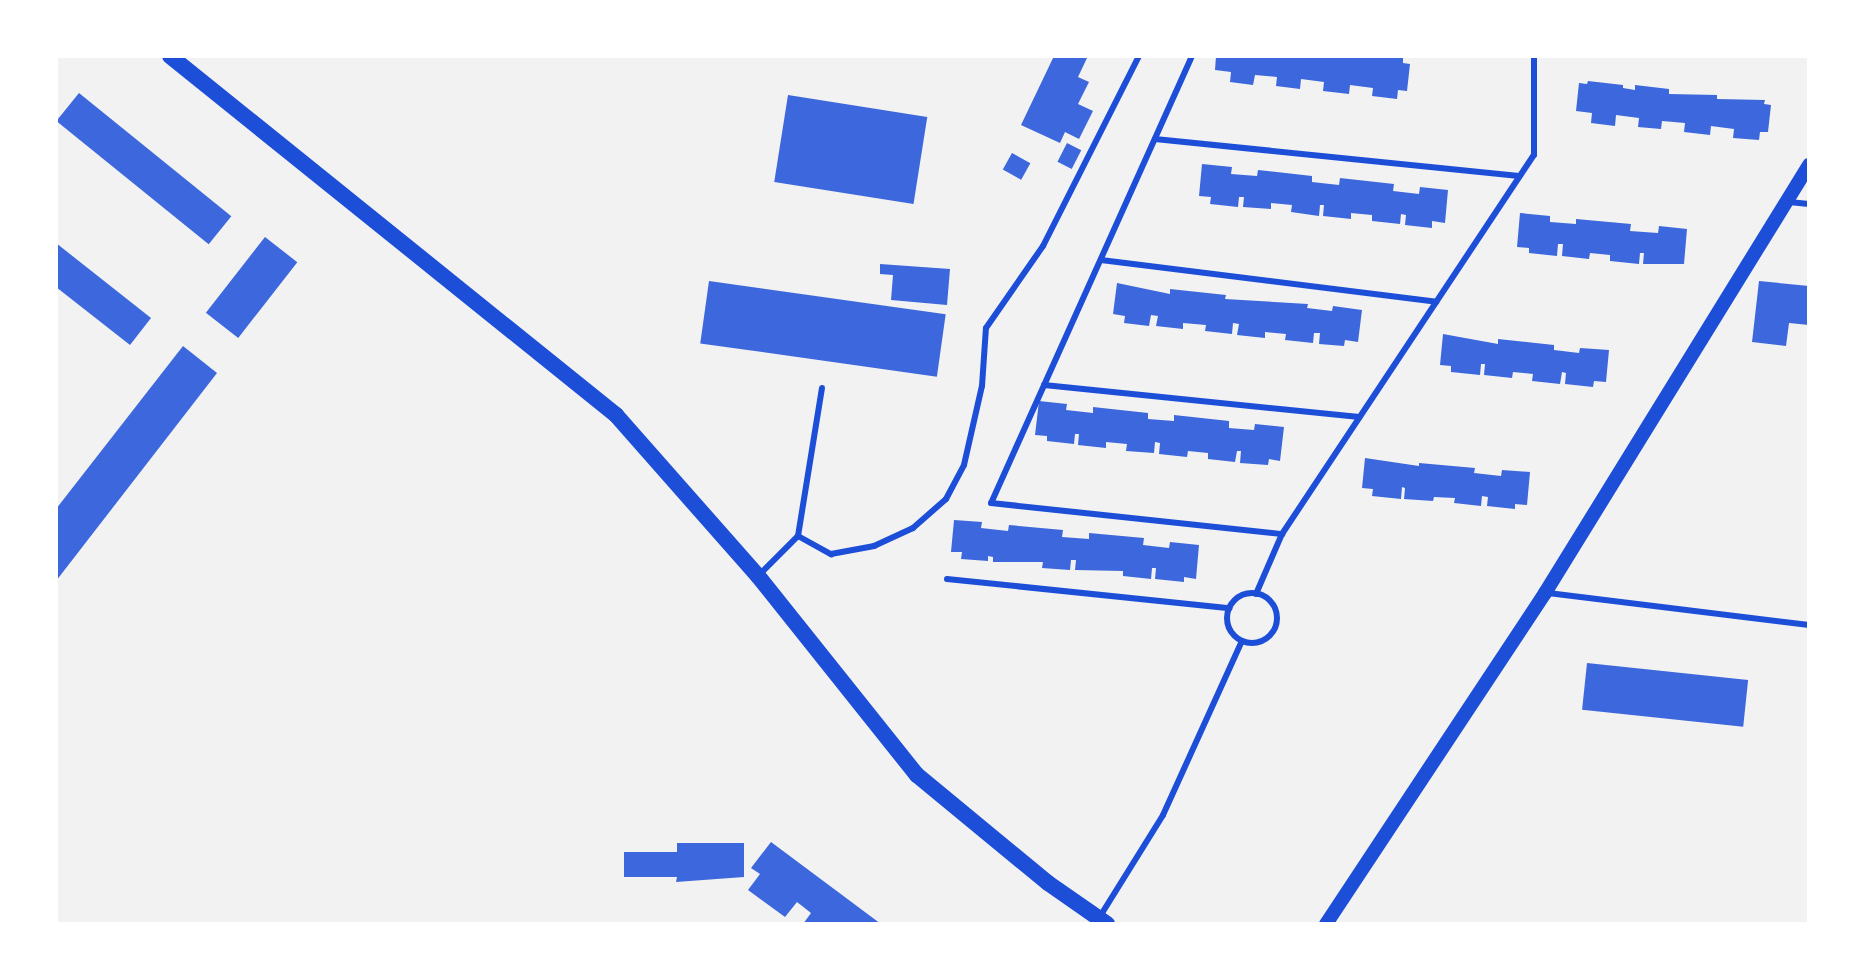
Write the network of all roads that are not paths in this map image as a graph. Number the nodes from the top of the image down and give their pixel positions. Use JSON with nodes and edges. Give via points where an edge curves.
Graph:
{"nodes":[{"id":1,"x":170,"y":56,"type":"edge"},
{"id":2,"x":1139,"y":56,"type":"edge"},
{"id":3,"x":1192,"y":56,"type":"edge"},
{"id":4,"x":1533,"y":56,"type":"edge"},
{"id":5,"x":1155,"y":139,"type":"junction"},
{"id":6,"x":1809,"y":165,"type":"edge"},
{"id":7,"x":1519,"y":176,"type":"junction"},
{"id":8,"x":1785,"y":202,"type":"junction"},
{"id":9,"x":1809,"y":204,"type":"edge"},
{"id":10,"x":1101,"y":260,"type":"junction"},
{"id":11,"x":1436,"y":302,"type":"junction"},
{"id":12,"x":1044,"y":385,"type":"junction"},
{"id":13,"x":822,"y":388,"type":"dead end"},
{"id":14,"x":1359,"y":417,"type":"junction"},
{"id":15,"x":1282,"y":534,"type":"junction"},
{"id":16,"x":798,"y":536,"type":"junction"},
{"id":17,"x":758,"y":576,"type":"junction"},
{"id":18,"x":947,"y":579,"type":"dead end"},
{"id":19,"x":1545,"y":593,"type":"junction"},
{"id":20,"x":1256,"y":594,"type":"junction"},
{"id":21,"x":1230,"y":608,"type":"junction"},
{"id":22,"x":1809,"y":625,"type":"edge"},
{"id":23,"x":1242,"y":641,"type":"junction"},
{"id":24,"x":1103,"y":921,"type":"edge"},
{"id":25,"x":1326,"y":924,"type":"edge"}],
"edges":[{"from":1,"to":17,"type":"main road","via":[[616,415]]},
{"from":2,"to":16,"type":"lane","via":[[1043,246],[986,328],[982,386],[964,465],[946,499],[903,533],[853,552],[831,554]]},
{"from":3,"to":5,"type":"lane"},
{"from":4,"to":7,"type":"lane","via":[[1534,155]]},
{"from":5,"to":7,"type":"lane"},
{"from":5,"to":10,"type":"lane"},
{"from":6,"to":8,"type":"street"},
{"from":7,"to":11,"type":"lane"},
{"from":8,"to":9,"type":"lane"},
{"from":8,"to":19,"type":"street"},
{"from":10,"to":11,"type":"lane"},
{"from":10,"to":12,"type":"lane"},
{"from":11,"to":14,"type":"lane"},
{"from":12,"to":14,"type":"lane"},
{"from":12,"to":15,"type":"lane","via":[[991,503]]},
{"from":13,"to":16,"type":"lane"},
{"from":14,"to":15,"type":"lane"},
{"from":15,"to":20,"type":"lane"},
{"from":16,"to":17,"type":"lane"},
{"from":17,"to":24,"type":"main road","via":[[917,775],[1048,883]]},
{"from":18,"to":21,"type":"lane"},
{"from":19,"to":22,"type":"lane"},
{"from":19,"to":25,"type":"street"},
{"from":20,"to":21,"type":"lane","via":[[1238,598]]},
{"from":20,"to":23,"type":"lane","via":[[1273,604],[1277,622],[1267,638]]},
{"from":21,"to":23,"type":"lane","via":[[1228,624]]},
{"from":23,"to":24,"type":"lane","via":[[1163,815]]}]}
